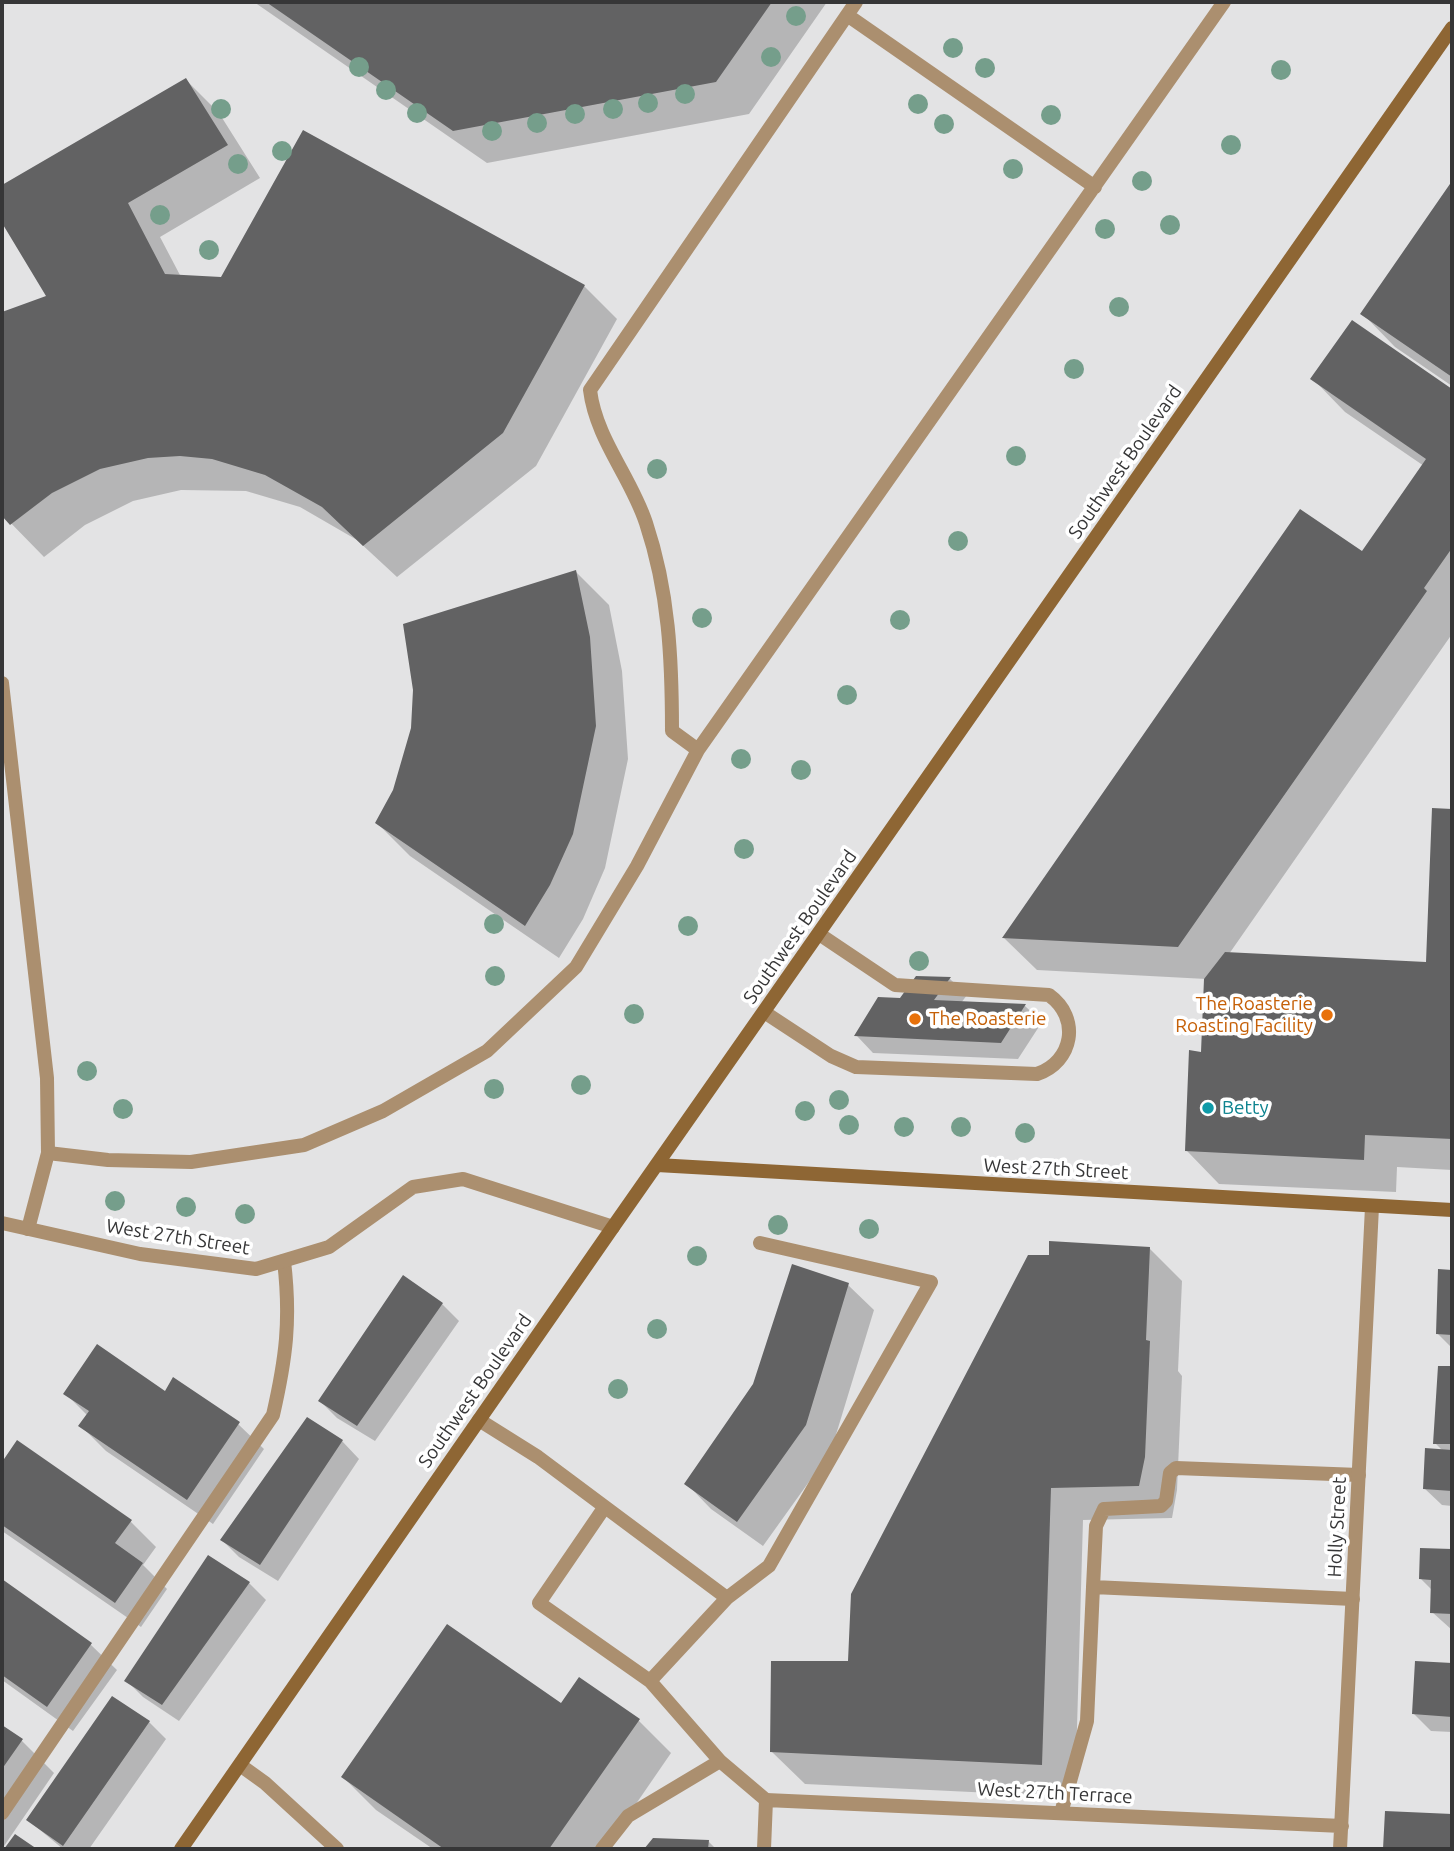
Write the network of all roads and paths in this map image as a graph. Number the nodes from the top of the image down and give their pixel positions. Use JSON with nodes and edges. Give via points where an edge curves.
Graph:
{"nodes":[{"id":1,"x":856,"y":2,"type":"edge"},
{"id":2,"x":1224,"y":2,"type":"edge"},
{"id":3,"x":848,"y":15,"type":"junction"},
{"id":4,"x":1452,"y":28,"type":"edge"},
{"id":5,"x":1094,"y":187,"type":"junction"},
{"id":6,"x":2,"y":683,"type":"edge"},
{"id":7,"x":698,"y":750,"type":"junction"},
{"id":8,"x":819,"y":934,"type":"junction"},
{"id":9,"x":764,"y":1012,"type":"junction"},
{"id":10,"x":48,"y":1153,"type":"junction"},
{"id":11,"x":657,"y":1165,"type":"junction"},
{"id":12,"x":1372,"y":1207,"type":"junction"},
{"id":13,"x":1452,"y":1210,"type":"edge"},
{"id":14,"x":2,"y":1223,"type":"edge"},
{"id":15,"x":613,"y":1227,"type":"junction"},
{"id":16,"x":29,"y":1229,"type":"junction"},
{"id":17,"x":760,"y":1243,"type":"dead end"},
{"id":18,"x":284,"y":1261,"type":"junction"},
{"id":19,"x":478,"y":1420,"type":"junction"},
{"id":20,"x":1359,"y":1475,"type":"junction"},
{"id":21,"x":604,"y":1508,"type":"junction"},
{"id":22,"x":1093,"y":1587,"type":"junction"},
{"id":23,"x":727,"y":1598,"type":"junction"},
{"id":24,"x":1353,"y":1599,"type":"junction"},
{"id":25,"x":650,"y":1681,"type":"junction"},
{"id":26,"x":720,"y":1760,"type":"junction"},
{"id":27,"x":240,"y":1765,"type":"junction"},
{"id":28,"x":766,"y":1800,"type":"junction"},
{"id":29,"x":2,"y":1813,"type":"edge"},
{"id":30,"x":1061,"y":1813,"type":"junction"},
{"id":31,"x":1342,"y":1826,"type":"junction"},
{"id":32,"x":181,"y":1849,"type":"edge"},
{"id":33,"x":337,"y":1849,"type":"edge"},
{"id":34,"x":602,"y":1849,"type":"edge"},
{"id":35,"x":764,"y":1849,"type":"edge"},
{"id":36,"x":1340,"y":1849,"type":"edge"}],
"edges":[{"from":1,"to":3,"type":"street"},
{"from":2,"to":5,"type":"street"},
{"from":3,"to":5,"type":"street"},
{"from":3,"to":7,"type":"street","via":[[590,390],[593,416],[646,521],[665,591],[672,657],[672,731]]},
{"from":4,"to":8,"type":"main road","name":"Southwest Boulevard"},
{"from":5,"to":7,"type":"street"},
{"from":6,"to":10,"type":"street","via":[[47,1078]]},
{"from":7,"to":10,"type":"street","via":[[637,866],[576,967],[487,1051],[383,1111],[304,1145],[191,1162]]},
{"from":8,"to":9,"type":"main road","name":"Southwest Boulevard"},
{"from":8,"to":9,"type":"street","via":[[895,985],[1049,995],[1061,1005],[1068,1023],[1063,1056],[1058,1064],[1037,1074],[856,1067],[825,1053]]},
{"from":9,"to":11,"type":"main road","name":"Southwest Boulevard"},
{"from":10,"to":16,"type":"street"},
{"from":11,"to":12,"type":"main road","name":"West 27th Street"},
{"from":11,"to":15,"type":"main road","name":"Southwest Boulevard"},
{"from":12,"to":13,"type":"main road","name":"West 27th Street"},
{"from":12,"to":20,"type":"street","name":"Holly Street"},
{"from":14,"to":16,"type":"street","name":"West 27th Street"},
{"from":15,"to":18,"type":"street","name":"West 27th Street","via":[[464,1179],[413,1186],[329,1247]]},
{"from":15,"to":19,"type":"main road","name":"Southwest Boulevard"},
{"from":16,"to":18,"type":"street","name":"West 27th Street","via":[[140,1254],[256,1269]]},
{"from":17,"to":23,"type":"street","via":[[931,1282],[769,1566]]},
{"from":18,"to":29,"type":"street","via":[[290,1308],[273,1415]]},
{"from":19,"to":21,"type":"street","via":[[538,1457]]},
{"from":19,"to":27,"type":"main road","name":"Southwest Boulevard"},
{"from":20,"to":22,"type":"street","via":[[1176,1468],[1170,1472],[1166,1501],[1161,1506],[1104,1509],[1096,1525]]},
{"from":20,"to":24,"type":"street","name":"Holly Street"},
{"from":21,"to":23,"type":"street"},
{"from":21,"to":25,"type":"street","via":[[539,1603]]},
{"from":22,"to":24,"type":"street"},
{"from":22,"to":30,"type":"street","via":[[1087,1721]]},
{"from":23,"to":25,"type":"street"},
{"from":24,"to":31,"type":"street","name":"Holly Street"},
{"from":25,"to":26,"type":"street"},
{"from":26,"to":28,"type":"street"},
{"from":26,"to":34,"type":"street","via":[[628,1816]]},
{"from":27,"to":32,"type":"main road","name":"Southwest Boulevard"},
{"from":27,"to":33,"type":"street"},
{"from":28,"to":30,"type":"street","name":"West 27th Terrace"},
{"from":28,"to":35,"type":"street"},
{"from":30,"to":31,"type":"street","name":"West 27th Terrace"},
{"from":31,"to":36,"type":"street","name":"Holly Street"}]}
